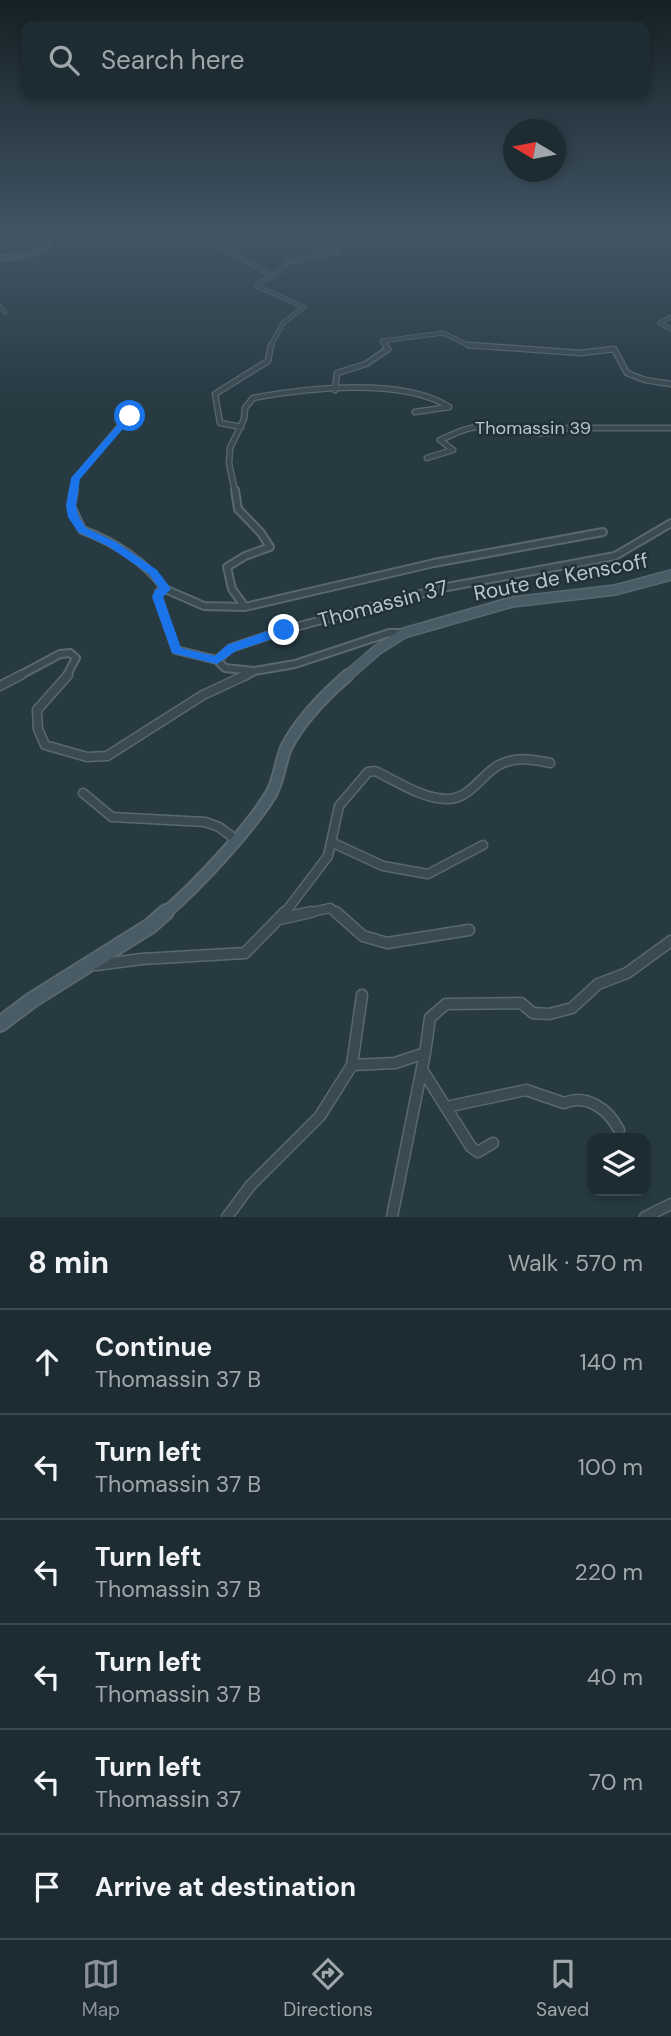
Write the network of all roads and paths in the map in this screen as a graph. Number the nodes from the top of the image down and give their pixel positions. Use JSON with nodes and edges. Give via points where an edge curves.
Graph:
{"nodes":[{"id":1,"x":267,"y":291,"type":"edge"},
{"id":2,"x":0,"y":307,"type":"edge"},
{"id":3,"x":5,"y":312,"type":"dead end"},
{"id":4,"x":671,"y":317,"type":"edge"},
{"id":5,"x":671,"y":329,"type":"edge"},
{"id":6,"x":671,"y":384,"type":"edge"},
{"id":7,"x":335,"y":390,"type":"junction"},
{"id":8,"x":137,"y":406,"type":"dead end"},
{"id":9,"x":415,"y":412,"type":"dead end"},
{"id":10,"x":241,"y":427,"type":"junction"},
{"id":11,"x":671,"y":428,"type":"edge"},
{"id":12,"x":427,"y":458,"type":"dead end"},
{"id":13,"x":671,"y":523,"type":"edge"},
{"id":14,"x":603,"y":532,"type":"dead end"},
{"id":15,"x":671,"y":575,"type":"edge"},
{"id":16,"x":165,"y":589,"type":"junction"},
{"id":17,"x":245,"y":607,"type":"junction"},
{"id":18,"x":404,"y":633,"type":"junction"},
{"id":19,"x":217,"y":660,"type":"junction"},
{"id":20,"x":254,"y":671,"type":"junction"},
{"id":21,"x":0,"y":686,"type":"edge"},
{"id":22,"x":550,"y":763,"type":"dead end"},
{"id":23,"x":83,"y":793,"type":"dead end"},
{"id":24,"x":235,"y":839,"type":"junction"},
{"id":25,"x":331,"y":842,"type":"junction"},
{"id":26,"x":483,"y":845,"type":"dead end"},
{"id":27,"x":280,"y":919,"type":"junction"},
{"id":28,"x":469,"y":930,"type":"dead end"},
{"id":29,"x":671,"y":941,"type":"edge"},
{"id":30,"x":84,"y":967,"type":"junction"},
{"id":31,"x":362,"y":995,"type":"dead end"},
{"id":32,"x":0,"y":1024,"type":"edge"},
{"id":33,"x":425,"y":1053,"type":"junction"},
{"id":34,"x":352,"y":1065,"type":"junction"},
{"id":35,"x":423,"y":1071,"type":"junction"},
{"id":36,"x":446,"y":1107,"type":"junction"},
{"id":37,"x":619,"y":1130,"type":"dead end"},
{"id":38,"x":493,"y":1143,"type":"dead end"},
{"id":39,"x":671,"y":1204,"type":"edge"},
{"id":40,"x":227,"y":1217,"type":"edge"},
{"id":41,"x":391,"y":1217,"type":"edge"},
{"id":42,"x":646,"y":1217,"type":"edge"}],
"edges":[{"from":1,"to":10,"type":"street","via":[[304,307],[279,326],[270,342],[268,361],[215,394],[219,423]]},
{"from":2,"to":3,"type":"street"},
{"from":4,"to":5,"type":"street","via":[[660,323]]},
{"from":6,"to":7,"type":"street","via":[[628,374],[614,349],[581,353],[470,346],[443,333],[382,341],[388,349],[366,364],[337,373]]},
{"from":7,"to":9,"type":"street","via":[[396,388],[433,395],[449,407]]},
{"from":7,"to":10,"type":"street","via":[[253,398],[247,403],[247,420]]},
{"from":8,"to":16,"type":"street","via":[[76,478],[71,506],[82,530],[153,572]]},
{"from":10,"to":17,"type":"street","via":[[228,460],[238,509],[270,547],[227,567],[226,576]]},
{"from":11,"to":12,"type":"street","name":"Thomassin 39","via":[[526,432],[476,427],[440,440],[453,450]]},
{"from":13,"to":19,"type":"street","name":"Thomassin 37","via":[[615,556],[435,590],[284,630],[232,648]]},
{"from":14,"to":17,"type":"street","via":[[435,563]]},
{"from":15,"to":18,"type":"main road","name":"Route de Kenscoff","via":[[615,590],[512,602]]},
{"from":16,"to":17,"type":"street","via":[[192,604],[224,610]]},
{"from":16,"to":19,"type":"street","via":[[158,597],[176,650]]},
{"from":18,"to":20,"type":"street","via":[[389,633],[295,664]]},
{"from":18,"to":24,"type":"main road","name":"Route de Kenscoff","via":[[377,650],[316,706],[286,749],[274,790]]},
{"from":19,"to":20,"type":"street","via":[[225,668]]},
{"from":20,"to":21,"type":"street","via":[[203,695],[107,756],[97,757],[45,745],[38,729],[37,710],[72,670],[76,658],[71,653],[60,653]]},
{"from":22,"to":25,"type":"street","via":[[502,763],[466,795],[447,799],[368,772],[339,806]]},
{"from":23,"to":24,"type":"street","via":[[112,817],[205,822]]},
{"from":24,"to":30,"type":"main road","name":"Route de Kenscoff","via":[[184,898],[150,926]]},
{"from":25,"to":26,"type":"street","via":[[383,866],[428,874]]},
{"from":25,"to":27,"type":"street","via":[[328,856]]},
{"from":27,"to":28,"type":"street","via":[[330,908],[362,936],[385,943]]},
{"from":27,"to":30,"type":"street","via":[[245,953]]},
{"from":29,"to":33,"type":"street","via":[[627,973],[598,984],[572,1009],[549,1014],[533,1013],[521,1003],[446,1004],[430,1018]]},
{"from":30,"to":32,"type":"main road","name":"Route de Kenscoff"},
{"from":31,"to":34,"type":"street"},
{"from":33,"to":34,"type":"street","via":[[395,1063]]},
{"from":33,"to":35,"type":"street"},
{"from":34,"to":40,"type":"street","via":[[320,1116],[250,1186]]},
{"from":35,"to":36,"type":"street"},
{"from":35,"to":41,"type":"street"},
{"from":36,"to":37,"type":"street","via":[[526,1090],[564,1103],[594,1103],[612,1116]]},
{"from":36,"to":38,"type":"street","via":[[478,1152]]},
{"from":39,"to":42,"type":"street"}]}
